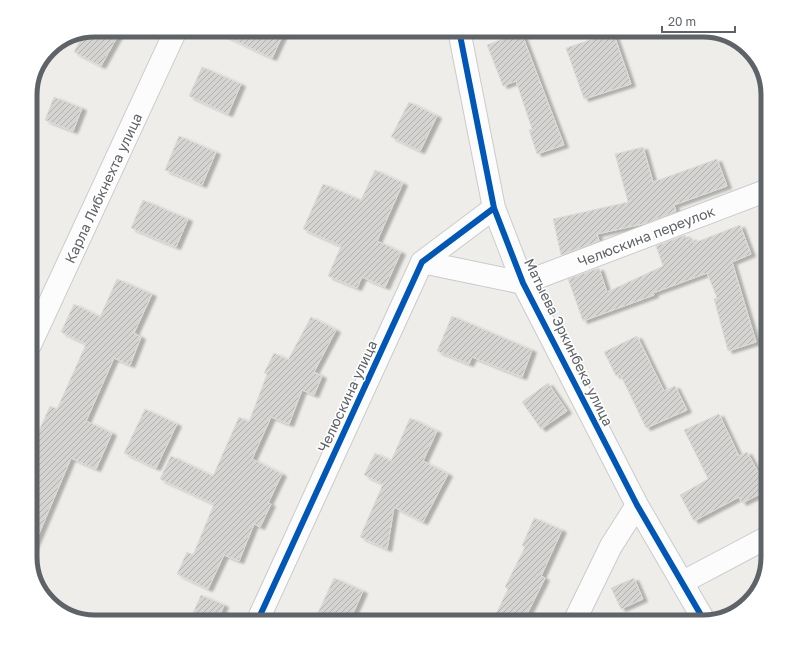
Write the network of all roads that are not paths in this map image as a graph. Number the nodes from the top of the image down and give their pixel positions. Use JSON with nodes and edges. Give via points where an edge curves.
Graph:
{"nodes":[{"id":1,"x":173,"y":37,"type":"edge"},
{"id":2,"x":460,"y":37,"type":"edge"},
{"id":3,"x":761,"y":193,"type":"edge"},
{"id":4,"x":494,"y":208,"type":"junction"},
{"id":5,"x":422,"y":262,"type":"junction"},
{"id":6,"x":523,"y":283,"type":"junction"},
{"id":7,"x":37,"y":330,"type":"edge"},
{"id":8,"x":637,"y":505,"type":"junction"},
{"id":9,"x":761,"y":541,"type":"edge"},
{"id":10,"x":683,"y":582,"type":"junction"},
{"id":11,"x":260,"y":615,"type":"edge"},
{"id":12,"x":577,"y":615,"type":"edge"},
{"id":13,"x":701,"y":615,"type":"edge"}],
"edges":[{"from":1,"to":7,"type":"street","name":"Карла Либкнехта улица"},
{"from":2,"to":4,"type":"street","name":"Матыева Эркинбека улица"},
{"from":3,"to":6,"type":"street","name":"Челюскина переулок"},
{"from":4,"to":5,"type":"street","name":"Челюскина улица"},
{"from":4,"to":6,"type":"street","name":"Матыева Эркинбека улица"},
{"from":5,"to":6,"type":"street"},
{"from":5,"to":11,"type":"street","name":"Челюскина улица"},
{"from":6,"to":8,"type":"street","name":"Матыева Эркинбека улица"},
{"from":8,"to":10,"type":"street","name":"Матыева Эркинбека улица"},
{"from":8,"to":12,"type":"street","via":[[610,546]]},
{"from":9,"to":10,"type":"street"},
{"from":10,"to":13,"type":"street","name":"Матыева Эркинбека улица"}]}
